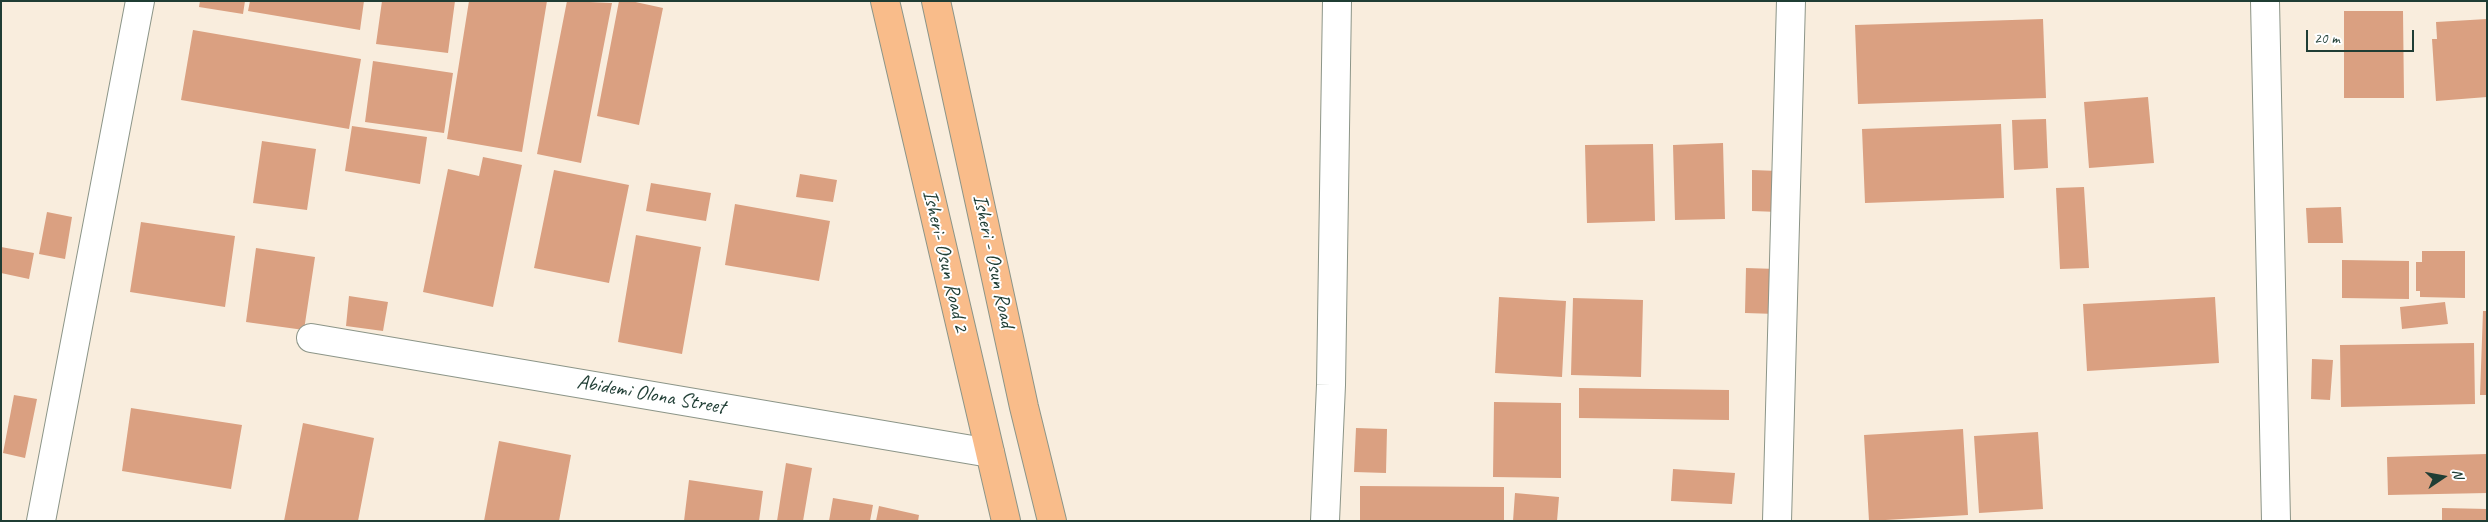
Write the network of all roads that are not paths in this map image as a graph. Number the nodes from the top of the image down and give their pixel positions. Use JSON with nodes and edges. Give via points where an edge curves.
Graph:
{"nodes":[{"id":1,"x":140,"y":1,"type":"edge"},
{"id":2,"x":885,"y":1,"type":"edge"},
{"id":3,"x":936,"y":1,"type":"edge"},
{"id":4,"x":1337,"y":1,"type":"edge"},
{"id":5,"x":1791,"y":1,"type":"edge"},
{"id":6,"x":2265,"y":1,"type":"edge"},
{"id":7,"x":311,"y":338,"type":"dead end"},
{"id":8,"x":990,"y":453,"type":"junction"},
{"id":9,"x":41,"y":521,"type":"edge"},
{"id":10,"x":1006,"y":521,"type":"edge"},
{"id":11,"x":1052,"y":521,"type":"edge"},
{"id":12,"x":1326,"y":521,"type":"edge"},
{"id":13,"x":1777,"y":521,"type":"edge"},
{"id":14,"x":2276,"y":521,"type":"edge"}],
"edges":[{"from":1,"to":9,"type":"street"},
{"from":2,"to":8,"type":"main road","name":"Isheri- Osun Road 2"},
{"from":3,"to":11,"type":"main road","name":"Isheri - Osun Road","via":[[1024,407]]},
{"from":4,"to":12,"type":"street"},
{"from":5,"to":13,"type":"street"},
{"from":6,"to":14,"type":"street"},
{"from":7,"to":8,"type":"street","name":"Abidemi Olona Street"},
{"from":8,"to":10,"type":"main road","name":"Isheri- Osun Road 2"}]}
